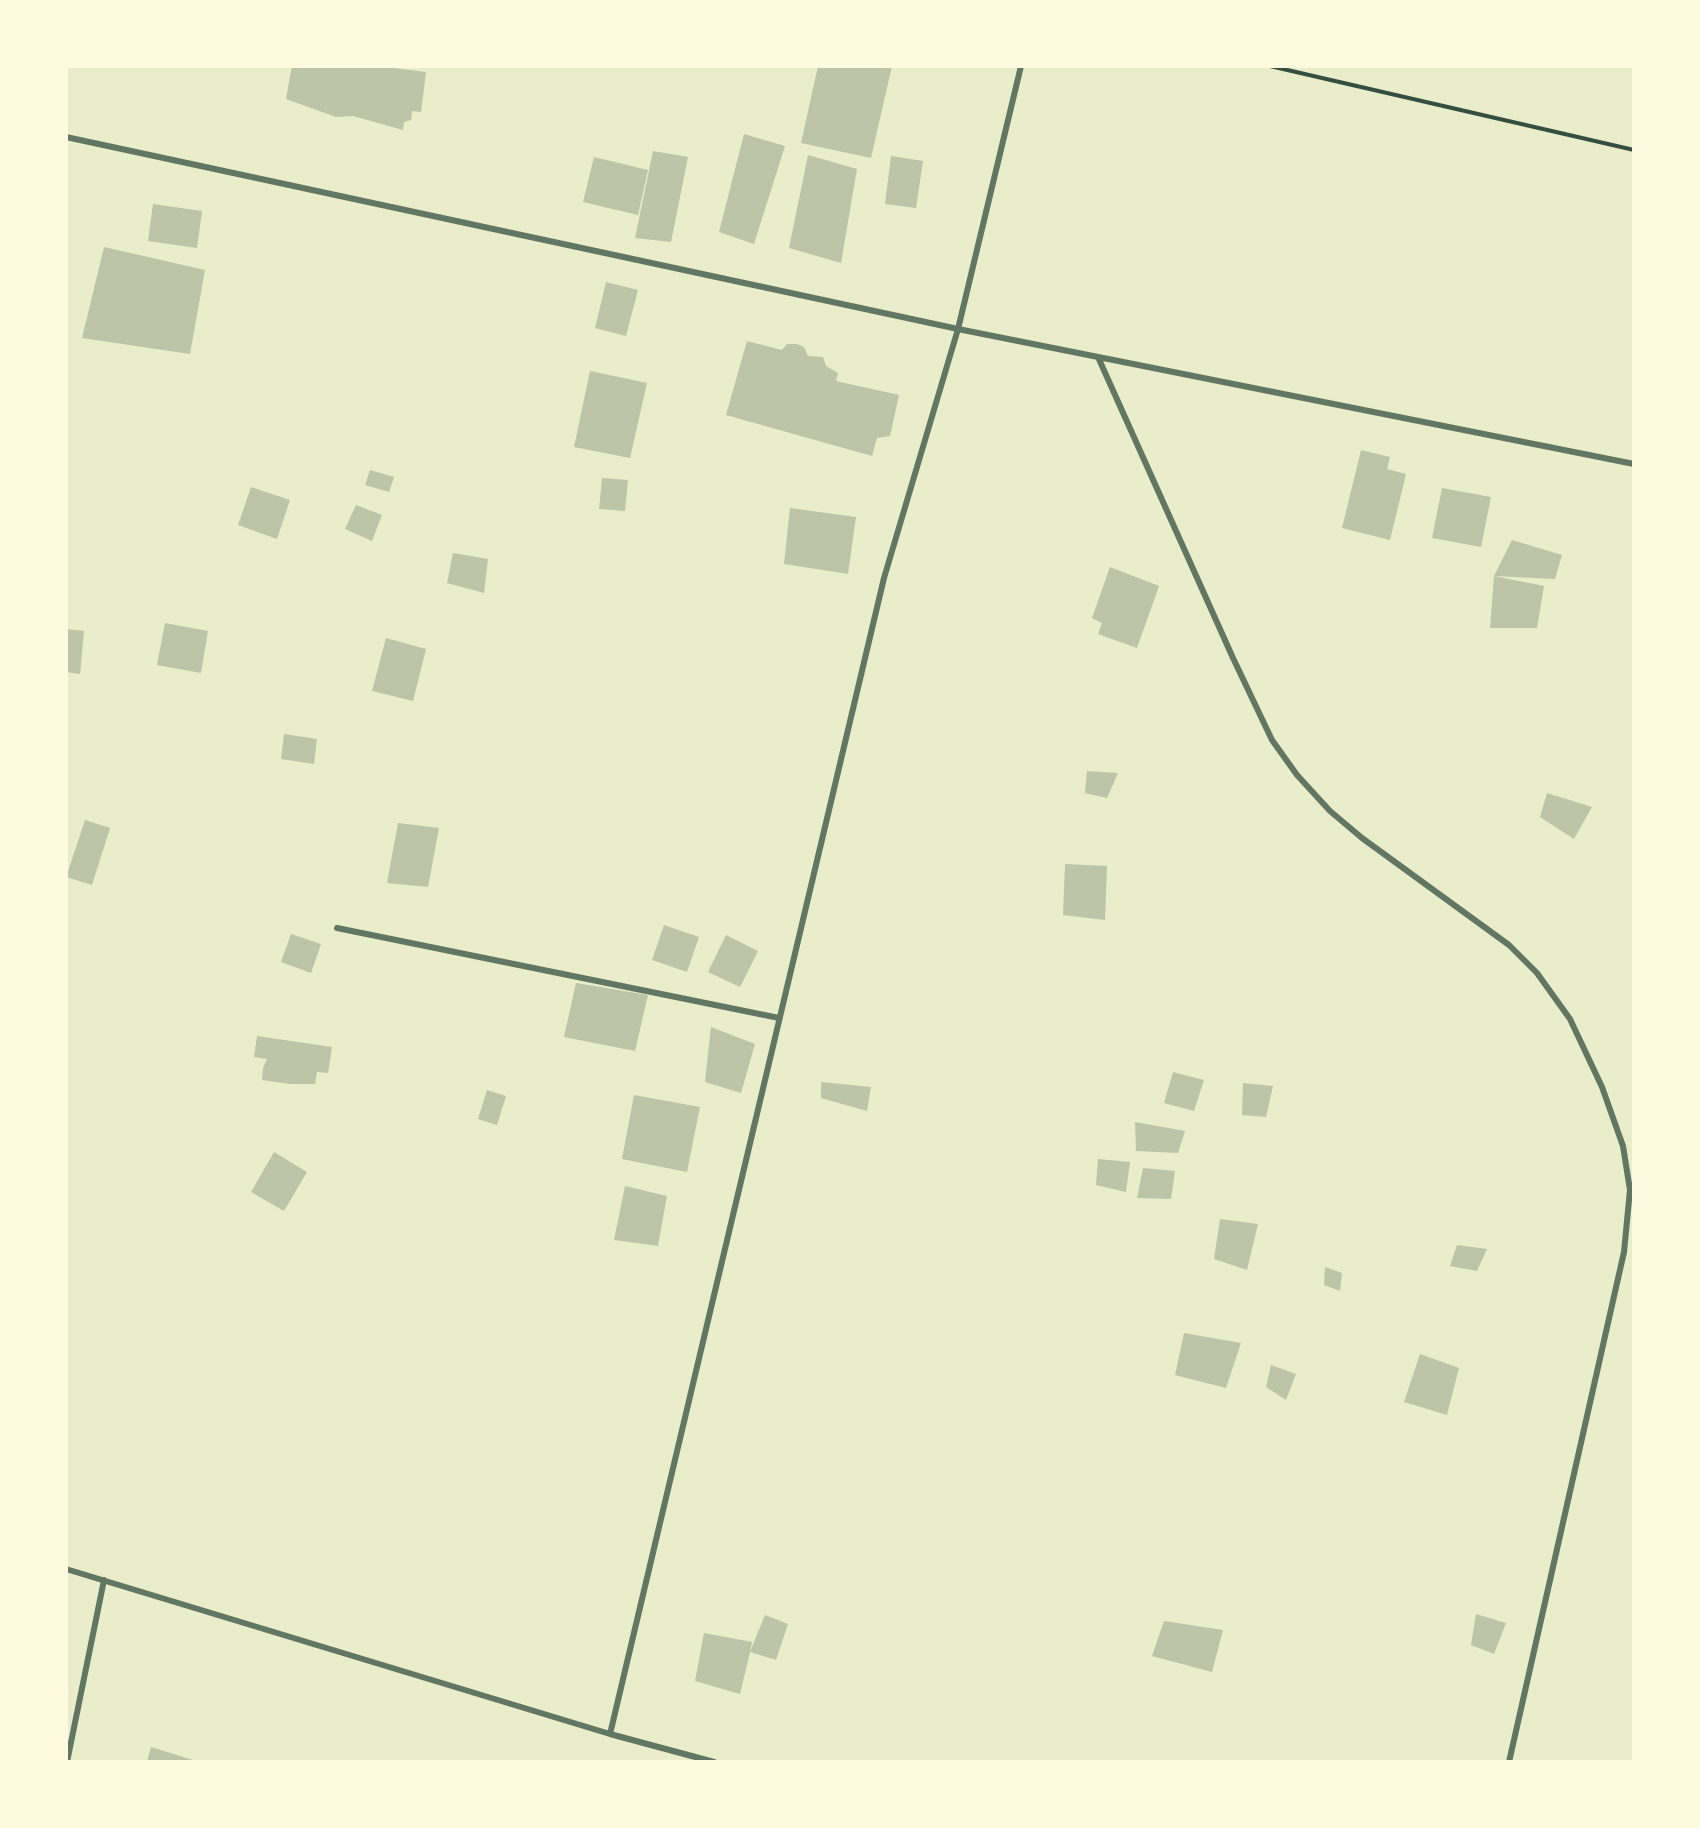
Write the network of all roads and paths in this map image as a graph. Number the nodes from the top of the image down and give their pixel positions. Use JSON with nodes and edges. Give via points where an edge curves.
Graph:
{"nodes":[{"id":1,"x":1021,"y":66,"type":"edge"},
{"id":2,"x":1270,"y":66,"type":"edge"},
{"id":3,"x":66,"y":137,"type":"edge"},
{"id":4,"x":1634,"y":150,"type":"edge"},
{"id":5,"x":958,"y":329,"type":"junction"},
{"id":6,"x":1098,"y":357,"type":"junction"},
{"id":7,"x":1634,"y":464,"type":"edge"},
{"id":8,"x":337,"y":928,"type":"dead end"},
{"id":9,"x":778,"y":1018,"type":"junction"},
{"id":10,"x":66,"y":1569,"type":"edge"},
{"id":11,"x":104,"y":1580,"type":"junction"},
{"id":12,"x":610,"y":1734,"type":"junction"},
{"id":13,"x":67,"y":1762,"type":"edge"},
{"id":14,"x":714,"y":1762,"type":"edge"},
{"id":15,"x":1509,"y":1762,"type":"edge"}],
"edges":[{"from":1,"to":5,"type":"street"},
{"from":2,"to":4,"type":"path"},
{"from":3,"to":5,"type":"street"},
{"from":5,"to":6,"type":"street"},
{"from":5,"to":9,"type":"street","via":[[884,578]]},
{"from":6,"to":7,"type":"street"},
{"from":6,"to":15,"type":"street","via":[[1272,740],[1330,811],[1509,945],[1536,973],[1570,1019],[1623,1146],[1630,1190],[1624,1252]]},
{"from":8,"to":9,"type":"street"},
{"from":9,"to":12,"type":"street"},
{"from":10,"to":11,"type":"street"},
{"from":11,"to":12,"type":"street"},
{"from":11,"to":13,"type":"street"},
{"from":12,"to":14,"type":"street"}]}
